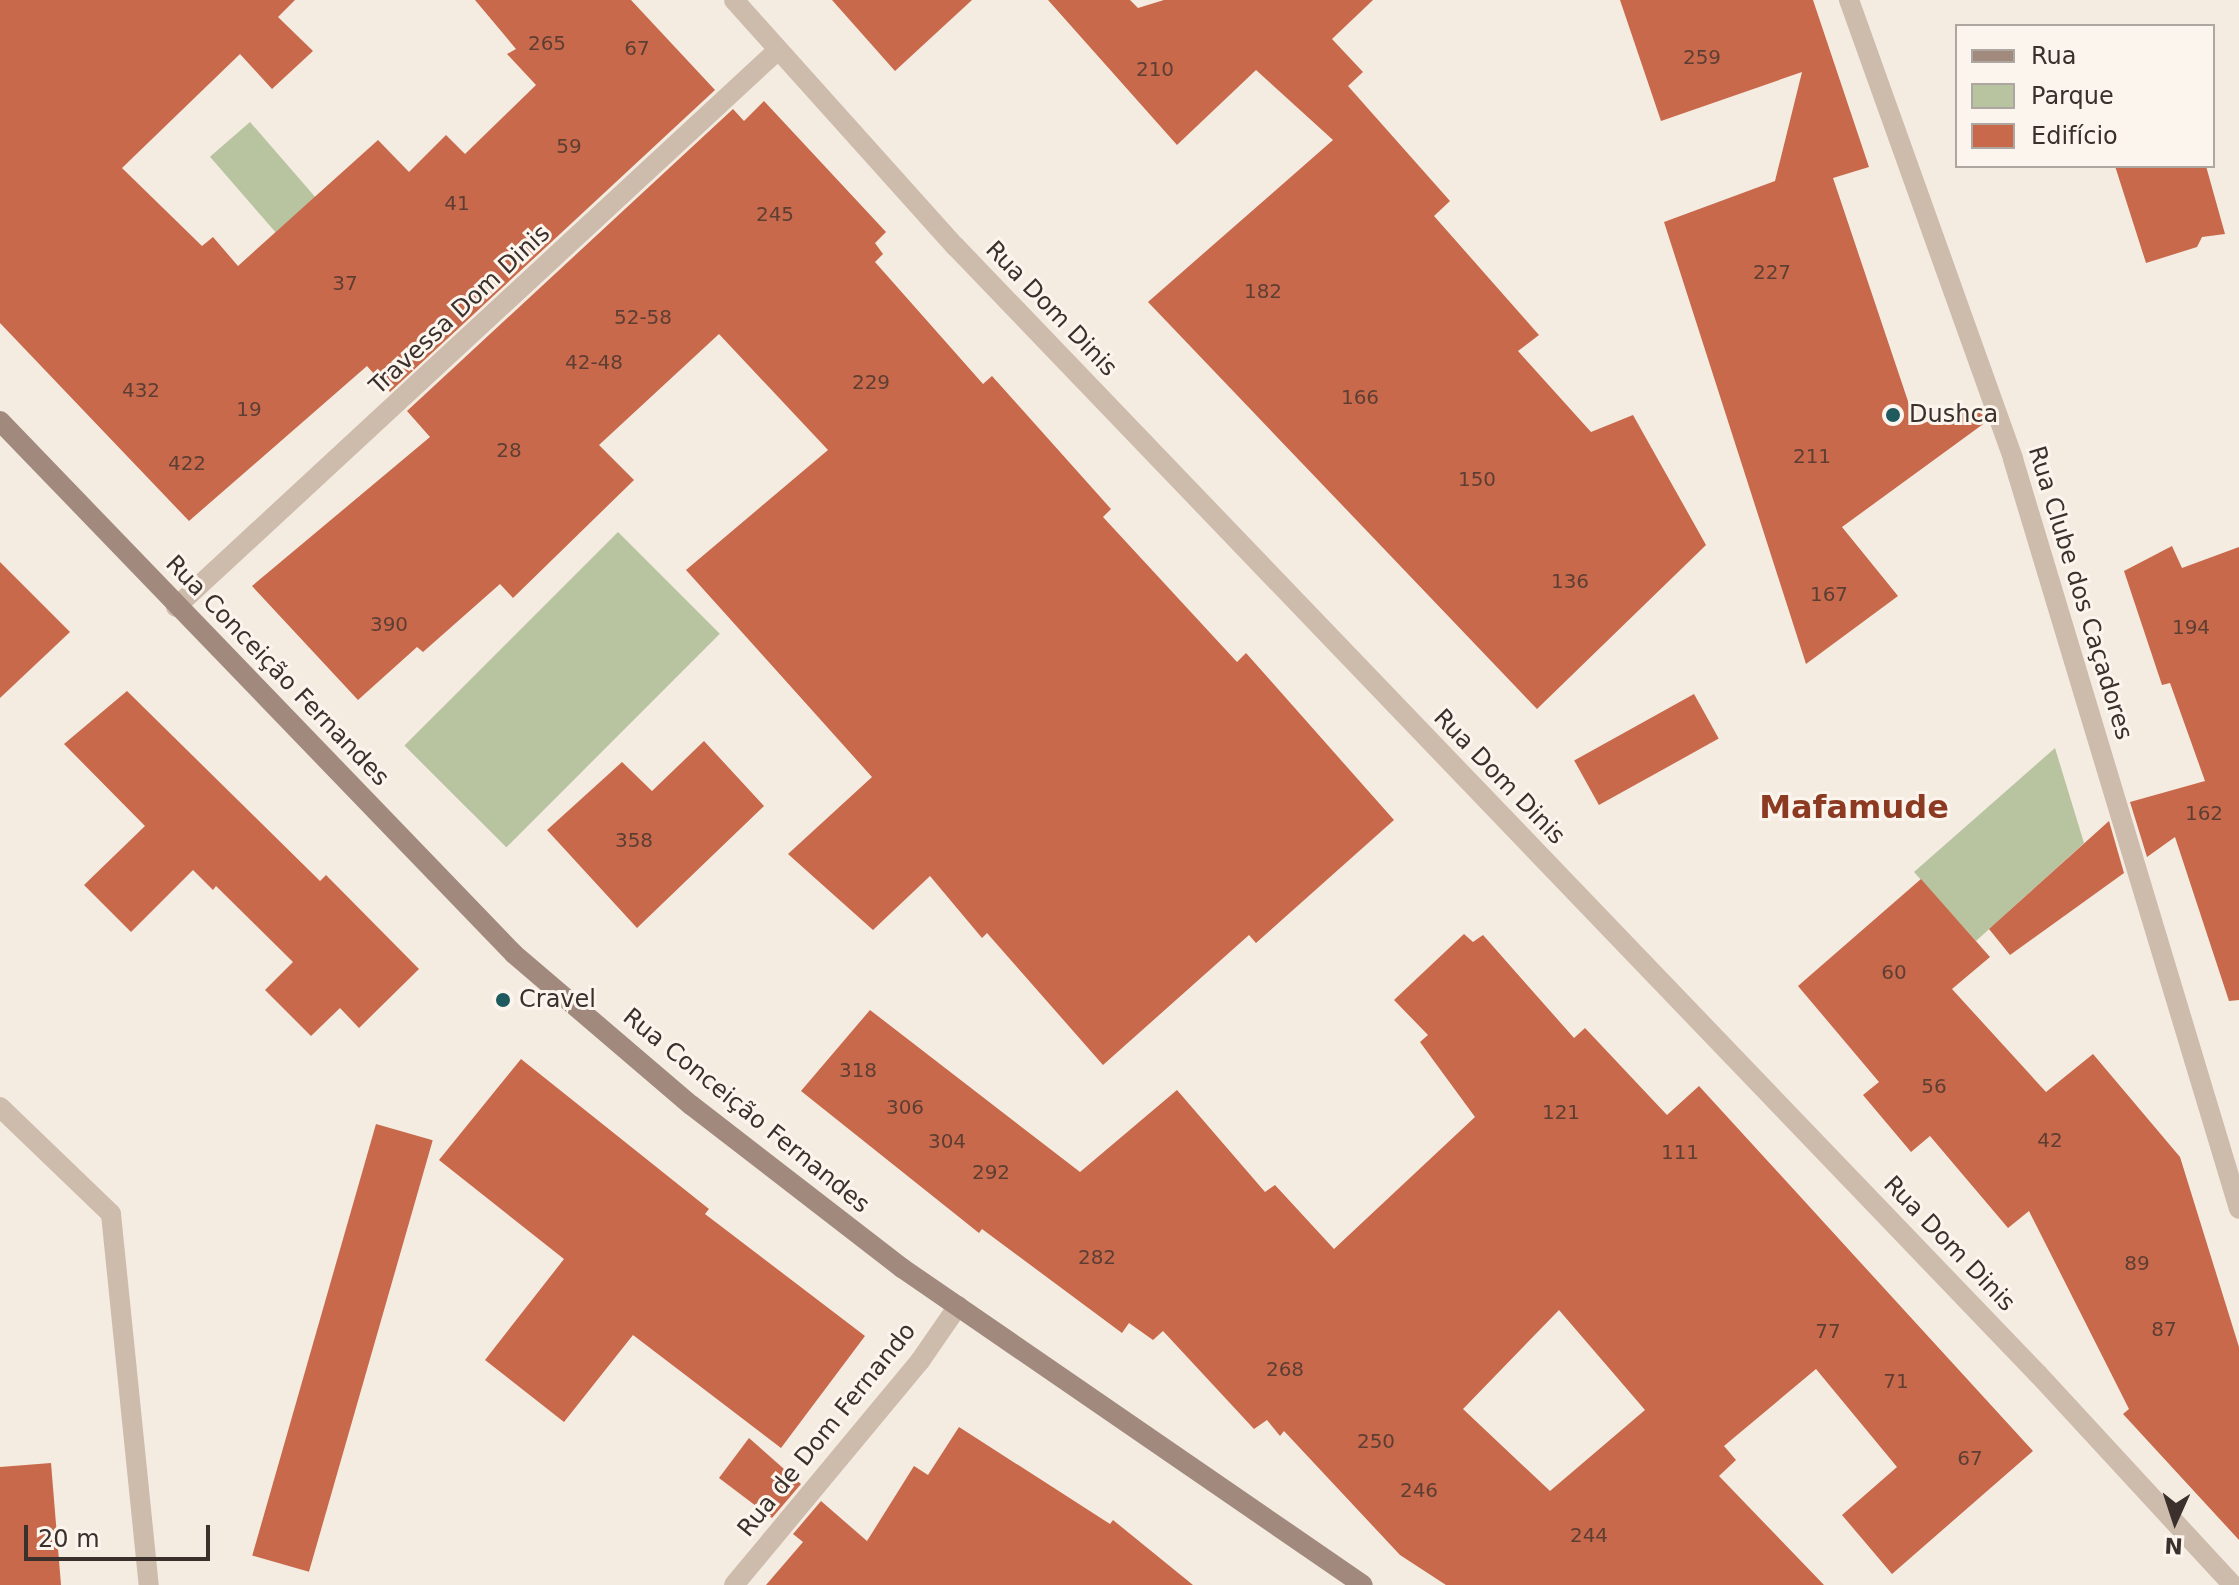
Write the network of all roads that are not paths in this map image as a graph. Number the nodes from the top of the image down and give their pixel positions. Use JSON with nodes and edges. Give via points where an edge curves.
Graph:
{"nodes":[{"id":1,"x":734,"y":0,"type":"edge"},
{"id":2,"x":1849,"y":0,"type":"edge"},
{"id":3,"x":778,"y":50,"type":"junction"},
{"id":4,"x":0,"y":421,"type":"edge"},
{"id":5,"x":176,"y":607,"type":"junction"},
{"id":6,"x":0,"y":1107,"type":"edge"},
{"id":7,"x":2239,"y":1209,"type":"edge"},
{"id":8,"x":958,"y":1306,"type":"junction"},
{"id":9,"x":149,"y":1585,"type":"edge"},
{"id":10,"x":734,"y":1585,"type":"edge"},
{"id":11,"x":1363,"y":1585,"type":"edge"},
{"id":12,"x":2233,"y":1585,"type":"edge"}],
"edges":[{"from":1,"to":3,"type":"street","name":"Rua Dom Dinis"},
{"from":2,"to":7,"type":"street","name":"Rua Clube dos Caçadores","via":[[2013,459]]},
{"from":3,"to":5,"type":"street","name":"Travessa Dom Dinis"},
{"from":3,"to":12,"type":"street","name":"Rua Dom Dinis","via":[[955,246],[2038,1374]]},
{"from":4,"to":5,"type":"main road","name":"Rua Conceição Fernandes"},
{"from":5,"to":8,"type":"main road","name":"Rua Conceição Fernandes","via":[[514,954],[691,1105]]},
{"from":6,"to":9,"type":"street","via":[[111,1214]]},
{"from":8,"to":10,"type":"street","name":"Rua de Dom Fernando","via":[[920,1361]]},
{"from":8,"to":11,"type":"main road","name":"Rua Conceição Fernandes"}]}
